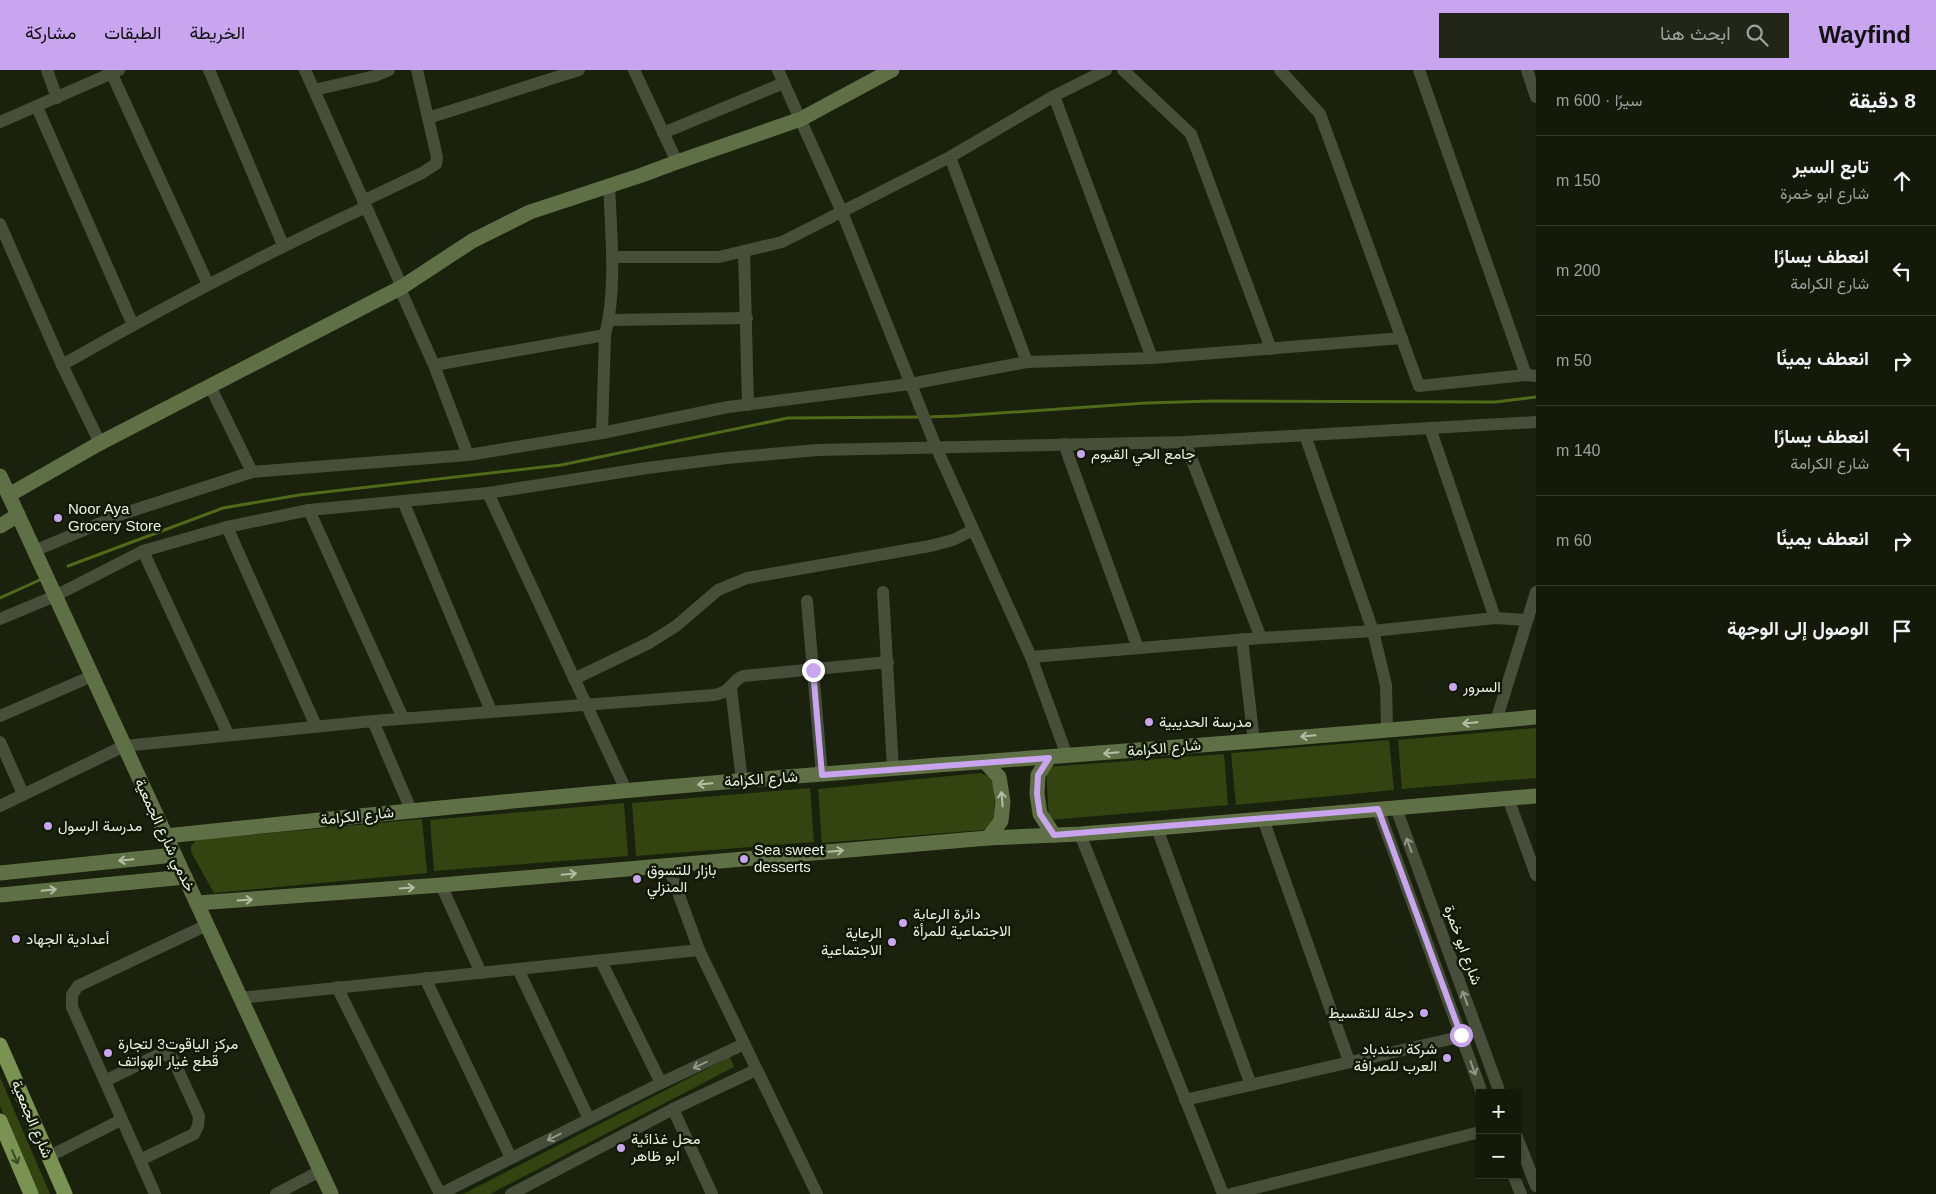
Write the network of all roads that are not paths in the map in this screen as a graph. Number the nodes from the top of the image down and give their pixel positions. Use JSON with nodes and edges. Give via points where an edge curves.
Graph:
{"nodes":[{"id":1,"x":47,"y":70,"type":"edge"},
{"id":2,"x":209,"y":70,"type":"edge"},
{"id":3,"x":306,"y":70,"type":"edge"},
{"id":4,"x":389,"y":70,"type":"edge"},
{"id":5,"x":417,"y":70,"type":"edge"},
{"id":6,"x":579,"y":70,"type":"edge"},
{"id":7,"x":634,"y":70,"type":"edge"},
{"id":8,"x":778,"y":70,"type":"edge"},
{"id":9,"x":891,"y":70,"type":"edge"},
{"id":10,"x":1106,"y":70,"type":"edge"},
{"id":11,"x":1123,"y":70,"type":"edge"},
{"id":12,"x":1280,"y":70,"type":"edge"},
{"id":13,"x":1420,"y":70,"type":"edge"},
{"id":14,"x":1527,"y":70,"type":"edge"},
{"id":15,"x":113,"y":71,"type":"edge"},
{"id":16,"x":373,"y":73,"type":"edge"},
{"id":17,"x":549,"y":74,"type":"edge"},
{"id":18,"x":784,"y":83,"type":"junction"},
{"id":19,"x":314,"y":90,"type":"junction"},
{"id":20,"x":1054,"y":96,"type":"junction"},
{"id":21,"x":1536,"y":97,"type":"edge"},
{"id":22,"x":57,"y":98,"type":"junction"},
{"id":23,"x":37,"y":107,"type":"junction"},
{"id":24,"x":428,"y":118,"type":"junction"},
{"id":25,"x":801,"y":119,"type":"junction"},
{"id":26,"x":0,"y":122,"type":"edge"},
{"id":27,"x":663,"y":133,"type":"junction"},
{"id":28,"x":950,"y":157,"type":"junction"},
{"id":29,"x":677,"y":162,"type":"junction"},
{"id":30,"x":609,"y":185,"type":"junction"},
{"id":31,"x":365,"y":204,"type":"junction"},
{"id":32,"x":842,"y":212,"type":"junction"},
{"id":33,"x":0,"y":224,"type":"edge"},
{"id":34,"x":283,"y":246,"type":"junction"},
{"id":35,"x":744,"y":252,"type":"junction"},
{"id":36,"x":612,"y":257,"type":"junction"},
{"id":37,"x":208,"y":284,"type":"junction"},
{"id":38,"x":401,"y":288,"type":"junction"},
{"id":39,"x":747,"y":318,"type":"junction"},
{"id":40,"x":609,"y":320,"type":"junction"},
{"id":41,"x":133,"y":325,"type":"junction"},
{"id":42,"x":606,"y":335,"type":"junction"},
{"id":43,"x":1402,"y":338,"type":"junction"},
{"id":44,"x":1271,"y":348,"type":"junction"},
{"id":45,"x":1152,"y":358,"type":"junction"},
{"id":46,"x":1027,"y":362,"type":"junction"},
{"id":47,"x":62,"y":365,"type":"junction"},
{"id":48,"x":434,"y":365,"type":"junction"},
{"id":49,"x":1531,"y":375,"type":"edge"},
{"id":50,"x":910,"y":384,"type":"junction"},
{"id":51,"x":210,"y":386,"type":"junction"},
{"id":52,"x":748,"y":406,"type":"junction"},
{"id":53,"x":1536,"y":422,"type":"edge"},
{"id":54,"x":1430,"y":428,"type":"junction"},
{"id":55,"x":602,"y":434,"type":"junction"},
{"id":56,"x":1305,"y":435,"type":"junction"},
{"id":57,"x":1185,"y":442,"type":"junction"},
{"id":58,"x":100,"y":443,"type":"junction"},
{"id":59,"x":1064,"y":444,"type":"junction"},
{"id":60,"x":936,"y":447,"type":"junction"},
{"id":61,"x":468,"y":455,"type":"junction"},
{"id":62,"x":252,"y":472,"type":"junction"},
{"id":63,"x":0,"y":476,"type":"edge"},
{"id":64,"x":488,"y":493,"type":"junction"},
{"id":65,"x":9,"y":495,"type":"junction"},
{"id":66,"x":403,"y":501,"type":"junction"},
{"id":67,"x":309,"y":510,"type":"junction"},
{"id":68,"x":18,"y":515,"type":"junction"},
{"id":69,"x":0,"y":526,"type":"edge"},
{"id":70,"x":227,"y":527,"type":"junction"},
{"id":71,"x":973,"y":530,"type":"junction"},
{"id":72,"x":34,"y":551,"type":"junction"},
{"id":73,"x":143,"y":552,"type":"junction"},
{"id":74,"x":883,"y":592,"type":"dead end"},
{"id":75,"x":1536,"y":592,"type":"edge"},
{"id":76,"x":55,"y":596,"type":"junction"},
{"id":77,"x":807,"y":601,"type":"dead end"},
{"id":78,"x":1495,"y":618,"type":"junction"},
{"id":79,"x":0,"y":619,"type":"edge"},
{"id":80,"x":1527,"y":620,"type":"junction"},
{"id":81,"x":1373,"y":631,"type":"junction"},
{"id":82,"x":1261,"y":638,"type":"junction"},
{"id":83,"x":1242,"y":640,"type":"junction"},
{"id":84,"x":1138,"y":648,"type":"junction"},
{"id":85,"x":1031,"y":657,"type":"junction"},
{"id":86,"x":888,"y":662,"type":"junction"},
{"id":87,"x":813,"y":670,"type":"junction"},
{"id":88,"x":92,"y":676,"type":"junction"},
{"id":89,"x":574,"y":678,"type":"junction"},
{"id":90,"x":731,"y":688,"type":"junction"},
{"id":91,"x":586,"y":704,"type":"junction"},
{"id":92,"x":491,"y":711,"type":"junction"},
{"id":93,"x":0,"y":716,"type":"edge"},
{"id":94,"x":1536,"y":717,"type":"edge"},
{"id":95,"x":403,"y":718,"type":"junction"},
{"id":96,"x":373,"y":721,"type":"junction"},
{"id":97,"x":1496,"y":721,"type":"junction"},
{"id":98,"x":316,"y":726,"type":"junction"},
{"id":99,"x":1387,"y":730,"type":"junction"},
{"id":100,"x":228,"y":734,"type":"junction"},
{"id":101,"x":1254,"y":741,"type":"junction"},
{"id":102,"x":0,"y":742,"type":"edge"},
{"id":103,"x":124,"y":746,"type":"junction"},
{"id":104,"x":1068,"y":756,"type":"junction"},
{"id":105,"x":1049,"y":758,"type":"junction"},
{"id":106,"x":985,"y":762,"type":"junction"},
{"id":107,"x":893,"y":769,"type":"junction"},
{"id":108,"x":822,"y":775,"type":"junction"},
{"id":109,"x":742,"y":781,"type":"junction"},
{"id":110,"x":626,"y":790,"type":"junction"},
{"id":111,"x":23,"y":794,"type":"junction"},
{"id":112,"x":1536,"y":796,"type":"edge"},
{"id":113,"x":1508,"y":798,"type":"junction"},
{"id":114,"x":0,"y":806,"type":"edge"},
{"id":115,"x":1396,"y":808,"type":"junction"},
{"id":116,"x":1378,"y":809,"type":"junction"},
{"id":117,"x":411,"y":810,"type":"junction"},
{"id":118,"x":1263,"y":819,"type":"junction"},
{"id":119,"x":1157,"y":828,"type":"junction"},
{"id":120,"x":1080,"y":834,"type":"junction"},
{"id":121,"x":1054,"y":835,"type":"junction"},
{"id":122,"x":166,"y":836,"type":"junction"},
{"id":123,"x":988,"y":838,"type":"junction"},
{"id":124,"x":174,"y":855,"type":"junction"},
{"id":125,"x":668,"y":866,"type":"junction"},
{"id":126,"x":0,"y":873,"type":"edge"},
{"id":127,"x":1536,"y":875,"type":"edge"},
{"id":128,"x":185,"y":877,"type":"junction"},
{"id":129,"x":442,"y":885,"type":"junction"},
{"id":130,"x":0,"y":895,"type":"edge"},
{"id":131,"x":197,"y":903,"type":"junction"},
{"id":132,"x":207,"y":926,"type":"junction"},
{"id":133,"x":700,"y":950,"type":"junction"},
{"id":134,"x":601,"y":961,"type":"junction"},
{"id":135,"x":518,"y":969,"type":"junction"},
{"id":136,"x":481,"y":973,"type":"junction"},
{"id":137,"x":425,"y":978,"type":"junction"},
{"id":138,"x":337,"y":987,"type":"junction"},
{"id":139,"x":240,"y":998,"type":"junction"},
{"id":140,"x":1478,"y":1034,"type":"junction"},
{"id":141,"x":1461,"y":1035,"type":"junction"},
{"id":142,"x":744,"y":1044,"type":"junction"},
{"id":143,"x":0,"y":1045,"type":"edge"},
{"id":144,"x":1349,"y":1061,"type":"junction"},
{"id":145,"x":756,"y":1070,"type":"junction"},
{"id":146,"x":105,"y":1081,"type":"junction"},
{"id":147,"x":661,"y":1083,"type":"junction"},
{"id":148,"x":1251,"y":1085,"type":"junction"},
{"id":149,"x":1481,"y":1089,"type":"edge"},
{"id":150,"x":1499,"y":1089,"type":"edge"},
{"id":151,"x":1186,"y":1100,"type":"junction"},
{"id":152,"x":673,"y":1109,"type":"junction"},
{"id":153,"x":589,"y":1119,"type":"junction"},
{"id":154,"x":121,"y":1120,"type":"junction"},
{"id":155,"x":0,"y":1121,"type":"edge"},
{"id":156,"x":1476,"y":1133,"type":"edge"},
{"id":157,"x":1521,"y":1147,"type":"edge"},
{"id":158,"x":48,"y":1157,"type":"junction"},
{"id":159,"x":511,"y":1158,"type":"junction"},
{"id":160,"x":140,"y":1160,"type":"junction"},
{"id":161,"x":320,"y":1171,"type":"junction"},
{"id":162,"x":1514,"y":1179,"type":"edge"},
{"id":163,"x":1536,"y":1186,"type":"edge"},
{"id":164,"x":61,"y":1192,"type":"edge"},
{"id":165,"x":31,"y":1194,"type":"edge"},
{"id":166,"x":155,"y":1194,"type":"edge"},
{"id":167,"x":276,"y":1194,"type":"edge"},
{"id":168,"x":331,"y":1194,"type":"edge"},
{"id":169,"x":440,"y":1194,"type":"edge"},
{"id":170,"x":511,"y":1194,"type":"edge"},
{"id":171,"x":712,"y":1194,"type":"edge"},
{"id":172,"x":817,"y":1194,"type":"edge"},
{"id":173,"x":1223,"y":1194,"type":"edge"},
{"id":174,"x":1231,"y":1194,"type":"edge"},
{"id":175,"x":1520,"y":1194,"type":"edge"}],
"edges":[{"from":1,"to":22,"type":"street"},
{"from":2,"to":34,"type":"street"},
{"from":3,"to":19,"type":"street"},
{"from":4,"to":16,"type":"street"},
{"from":5,"to":24,"type":"street"},
{"from":6,"to":17,"type":"street"},
{"from":7,"to":27,"type":"street"},
{"from":8,"to":18,"type":"street"},
{"from":9,"to":25,"type":"street"},
{"from":10,"to":20,"type":"street"},
{"from":11,"to":44,"type":"street","via":[[1191,134]]},
{"from":12,"to":43,"type":"street","via":[[1320,114]]},
{"from":13,"to":49,"type":"street"},
{"from":14,"to":21,"type":"street"},
{"from":15,"to":22,"type":"street"},
{"from":15,"to":37,"type":"street"},
{"from":16,"to":19,"type":"street"},
{"from":17,"to":24,"type":"street"},
{"from":18,"to":25,"type":"street"},
{"from":18,"to":27,"type":"street"},
{"from":19,"to":31,"type":"street"},
{"from":20,"to":28,"type":"street"},
{"from":20,"to":45,"type":"street"},
{"from":22,"to":23,"type":"street"},
{"from":23,"to":26,"type":"street"},
{"from":23,"to":41,"type":"street"},
{"from":24,"to":31,"type":"street","via":[[436,164]]},
{"from":25,"to":29,"type":"street"},
{"from":25,"to":32,"type":"street"},
{"from":27,"to":29,"type":"street"},
{"from":28,"to":32,"type":"street"},
{"from":28,"to":46,"type":"street"},
{"from":29,"to":30,"type":"street"},
{"from":30,"to":36,"type":"street"},
{"from":30,"to":38,"type":"street","via":[[530,212],[472,241]]},
{"from":31,"to":34,"type":"street"},
{"from":31,"to":38,"type":"street"},
{"from":32,"to":35,"type":"street","via":[[782,242]]},
{"from":32,"to":50,"type":"street"},
{"from":33,"to":47,"type":"street"},
{"from":34,"to":37,"type":"street"},
{"from":35,"to":36,"type":"street","via":[[719,258]]},
{"from":35,"to":39,"type":"street"},
{"from":36,"to":40,"type":"street"},
{"from":37,"to":41,"type":"street"},
{"from":38,"to":48,"type":"street"},
{"from":38,"to":51,"type":"street"},
{"from":39,"to":40,"type":"street"},
{"from":39,"to":52,"type":"street"},
{"from":40,"to":42,"type":"street"},
{"from":41,"to":47,"type":"street"},
{"from":42,"to":48,"type":"street"},
{"from":42,"to":55,"type":"street"},
{"from":43,"to":44,"type":"street"},
{"from":43,"to":49,"type":"street","via":[[1419,386]]},
{"from":44,"to":45,"type":"street"},
{"from":45,"to":46,"type":"street"},
{"from":46,"to":50,"type":"street"},
{"from":47,"to":58,"type":"street"},
{"from":48,"to":61,"type":"street"},
{"from":50,"to":52,"type":"street"},
{"from":50,"to":60,"type":"street"},
{"from":51,"to":58,"type":"street"},
{"from":51,"to":62,"type":"street"},
{"from":52,"to":55,"type":"street","via":[[728,407]]},
{"from":53,"to":54,"type":"street"},
{"from":54,"to":56,"type":"street"},
{"from":54,"to":78,"type":"street"},
{"from":55,"to":61,"type":"street"},
{"from":56,"to":57,"type":"street"},
{"from":56,"to":81,"type":"street"},
{"from":57,"to":59,"type":"street"},
{"from":57,"to":82,"type":"street"},
{"from":58,"to":65,"type":"street"},
{"from":59,"to":60,"type":"street"},
{"from":59,"to":84,"type":"street"},
{"from":60,"to":64,"type":"street","via":[[817,450],[727,458]]},
{"from":60,"to":71,"type":"street"},
{"from":61,"to":62,"type":"street"},
{"from":62,"to":72,"type":"street","via":[[122,514]]},
{"from":63,"to":65,"type":"street","name":"خدمي شارع الجمعية"},
{"from":64,"to":66,"type":"street"},
{"from":64,"to":89,"type":"street"},
{"from":65,"to":68,"type":"street","name":"خدمي شارع الجمعية"},
{"from":66,"to":67,"type":"street"},
{"from":66,"to":92,"type":"street"},
{"from":67,"to":70,"type":"street"},
{"from":67,"to":95,"type":"street"},
{"from":68,"to":69,"type":"street"},
{"from":68,"to":72,"type":"street","name":"خدمي شارع الجمعية"},
{"from":70,"to":73,"type":"street"},
{"from":70,"to":98,"type":"street"},
{"from":71,"to":85,"type":"street"},
{"from":71,"to":89,"type":"street","via":[[930,546],[748,578],[718,590],[676,626],[649,643]]},
{"from":72,"to":76,"type":"street","name":"خدمي شارع الجمعية"},
{"from":73,"to":76,"type":"street"},
{"from":73,"to":100,"type":"street"},
{"from":74,"to":86,"type":"street"},
{"from":75,"to":80,"type":"street"},
{"from":76,"to":79,"type":"street"},
{"from":76,"to":88,"type":"street","name":"خدمي شارع الجمعية"},
{"from":77,"to":87,"type":"street"},
{"from":78,"to":80,"type":"street"},
{"from":78,"to":81,"type":"street"},
{"from":80,"to":97,"type":"street"},
{"from":81,"to":82,"type":"street"},
{"from":81,"to":99,"type":"street","via":[[1386,685]]},
{"from":82,"to":83,"type":"street"},
{"from":83,"to":84,"type":"street"},
{"from":83,"to":101,"type":"street"},
{"from":84,"to":85,"type":"street"},
{"from":85,"to":104,"type":"street"},
{"from":86,"to":87,"type":"street"},
{"from":86,"to":107,"type":"street"},
{"from":87,"to":90,"type":"street","via":[[743,676]]},
{"from":87,"to":108,"type":"street"},
{"from":88,"to":93,"type":"street"},
{"from":88,"to":103,"type":"street","name":"خدمي شارع الجمعية"},
{"from":89,"to":91,"type":"street"},
{"from":90,"to":91,"type":"street","via":[[714,695]]},
{"from":90,"to":109,"type":"street"},
{"from":91,"to":92,"type":"street"},
{"from":91,"to":110,"type":"street"},
{"from":92,"to":95,"type":"street"},
{"from":94,"to":97,"type":"street","name":"شارع الكرامة"},
{"from":95,"to":96,"type":"street"},
{"from":96,"to":98,"type":"street"},
{"from":96,"to":117,"type":"street"},
{"from":97,"to":99,"type":"street","name":"شارع الكرامة","one_way":true},
{"from":98,"to":100,"type":"street"},
{"from":99,"to":101,"type":"street","name":"شارع الكرامة","one_way":true},
{"from":100,"to":103,"type":"street"},
{"from":101,"to":104,"type":"street","name":"شارع الكرامة","one_way":true},
{"from":102,"to":111,"type":"street"},
{"from":103,"to":111,"type":"street"},
{"from":103,"to":122,"type":"street","name":"خدمي شارع الجمعية"},
{"from":104,"to":105,"type":"street","name":"شارع الكرامة"},
{"from":105,"to":106,"type":"street","name":"شارع الكرامة"},
{"from":105,"to":121,"type":"street","via":[[1038,775],[1037,794],[1040,814]]},
{"from":106,"to":107,"type":"street","name":"شارع الكرامة"},
{"from":123,"to":106,"type":"street","one_way":true,"via":[[1002,821],[1003,802],[999,777]]},
{"from":107,"to":108,"type":"street","name":"شارع الكرامة"},
{"from":108,"to":109,"type":"street","name":"شارع الكرامة"},
{"from":109,"to":110,"type":"street","name":"شارع الكرامة","one_way":true},
{"from":110,"to":117,"type":"street","name":"شارع الكرامة"},
{"from":111,"to":114,"type":"street"},
{"from":112,"to":113,"type":"street"},
{"from":113,"to":115,"type":"street"},
{"from":113,"to":127,"type":"street"},
{"from":115,"to":116,"type":"street"},
{"from":140,"to":115,"type":"street","name":"شارع ابو خمرة","one_way":true},
{"from":116,"to":118,"type":"street"},
{"from":116,"to":141,"type":"street"},
{"from":117,"to":122,"type":"street","name":"شارع الكرامة"},
{"from":118,"to":119,"type":"street"},
{"from":118,"to":144,"type":"street"},
{"from":119,"to":120,"type":"street"},
{"from":119,"to":148,"type":"street"},
{"from":120,"to":121,"type":"street"},
{"from":120,"to":151,"type":"street"},
{"from":121,"to":123,"type":"street"},
{"from":122,"to":124,"type":"street","name":"خدمي شارع الجمعية"},
{"from":125,"to":123,"type":"street","one_way":true},
{"from":124,"to":126,"type":"street","one_way":true},
{"from":124,"to":128,"type":"street","name":"خدمي شارع الجمعية"},
{"from":129,"to":125,"type":"street","one_way":true},
{"from":125,"to":133,"type":"street"},
{"from":130,"to":128,"type":"street","one_way":true},
{"from":128,"to":131,"type":"street","name":"خدمي شارع الجمعية"},
{"from":131,"to":129,"type":"street","one_way":true},
{"from":129,"to":136,"type":"street"},
{"from":131,"to":132,"type":"street","name":"خدمي شارع الجمعية"},
{"from":132,"to":139,"type":"street","name":"خدمي شارع الجمعية"},
{"from":132,"to":146,"type":"street","via":[[78,986],[72,995],[72,1007]]},
{"from":133,"to":134,"type":"street"},
{"from":133,"to":142,"type":"street"},
{"from":134,"to":135,"type":"street"},
{"from":134,"to":147,"type":"street"},
{"from":135,"to":136,"type":"street"},
{"from":135,"to":153,"type":"street"},
{"from":136,"to":137,"type":"street"},
{"from":137,"to":138,"type":"street"},
{"from":137,"to":159,"type":"street"},
{"from":138,"to":139,"type":"street"},
{"from":138,"to":169,"type":"street"},
{"from":139,"to":161,"type":"street","name":"خدمي شارع الجمعية"},
{"from":140,"to":141,"type":"street"},
{"from":140,"to":150,"type":"street","name":"شارع ابو خمرة"},
{"from":141,"to":144,"type":"street"},
{"from":141,"to":149,"type":"street","one_way":true},
{"from":142,"to":145,"type":"street"},
{"from":142,"to":147,"type":"street","one_way":true},
{"from":143,"to":158,"type":"main road","name":"شارع الجمعية"},
{"from":144,"to":148,"type":"street"},
{"from":145,"to":152,"type":"street"},
{"from":145,"to":172,"type":"street"},
{"from":146,"to":154,"type":"street"},
{"from":146,"to":160,"type":"street","via":[[158,1055],[166,1055],[173,1059],[199,1116],[194,1134]]},
{"from":147,"to":153,"type":"street"},
{"from":148,"to":151,"type":"street"},
{"from":151,"to":173,"type":"street"},
{"from":152,"to":170,"type":"street"},
{"from":152,"to":171,"type":"street"},
{"from":153,"to":159,"type":"street","one_way":true},
{"from":154,"to":158,"type":"street"},
{"from":154,"to":160,"type":"street"},
{"from":155,"to":165,"type":"main road","name":"شارع الجمعية","one_way":true},
{"from":156,"to":174,"type":"street"},
{"from":157,"to":163,"type":"street"},
{"from":158,"to":164,"type":"main road","name":"شارع الجمعية"},
{"from":159,"to":169,"type":"street"},
{"from":160,"to":166,"type":"street"},
{"from":161,"to":167,"type":"street"},
{"from":161,"to":168,"type":"street","name":"خدمي شارع الجمعية"},
{"from":162,"to":175,"type":"street"}]}
